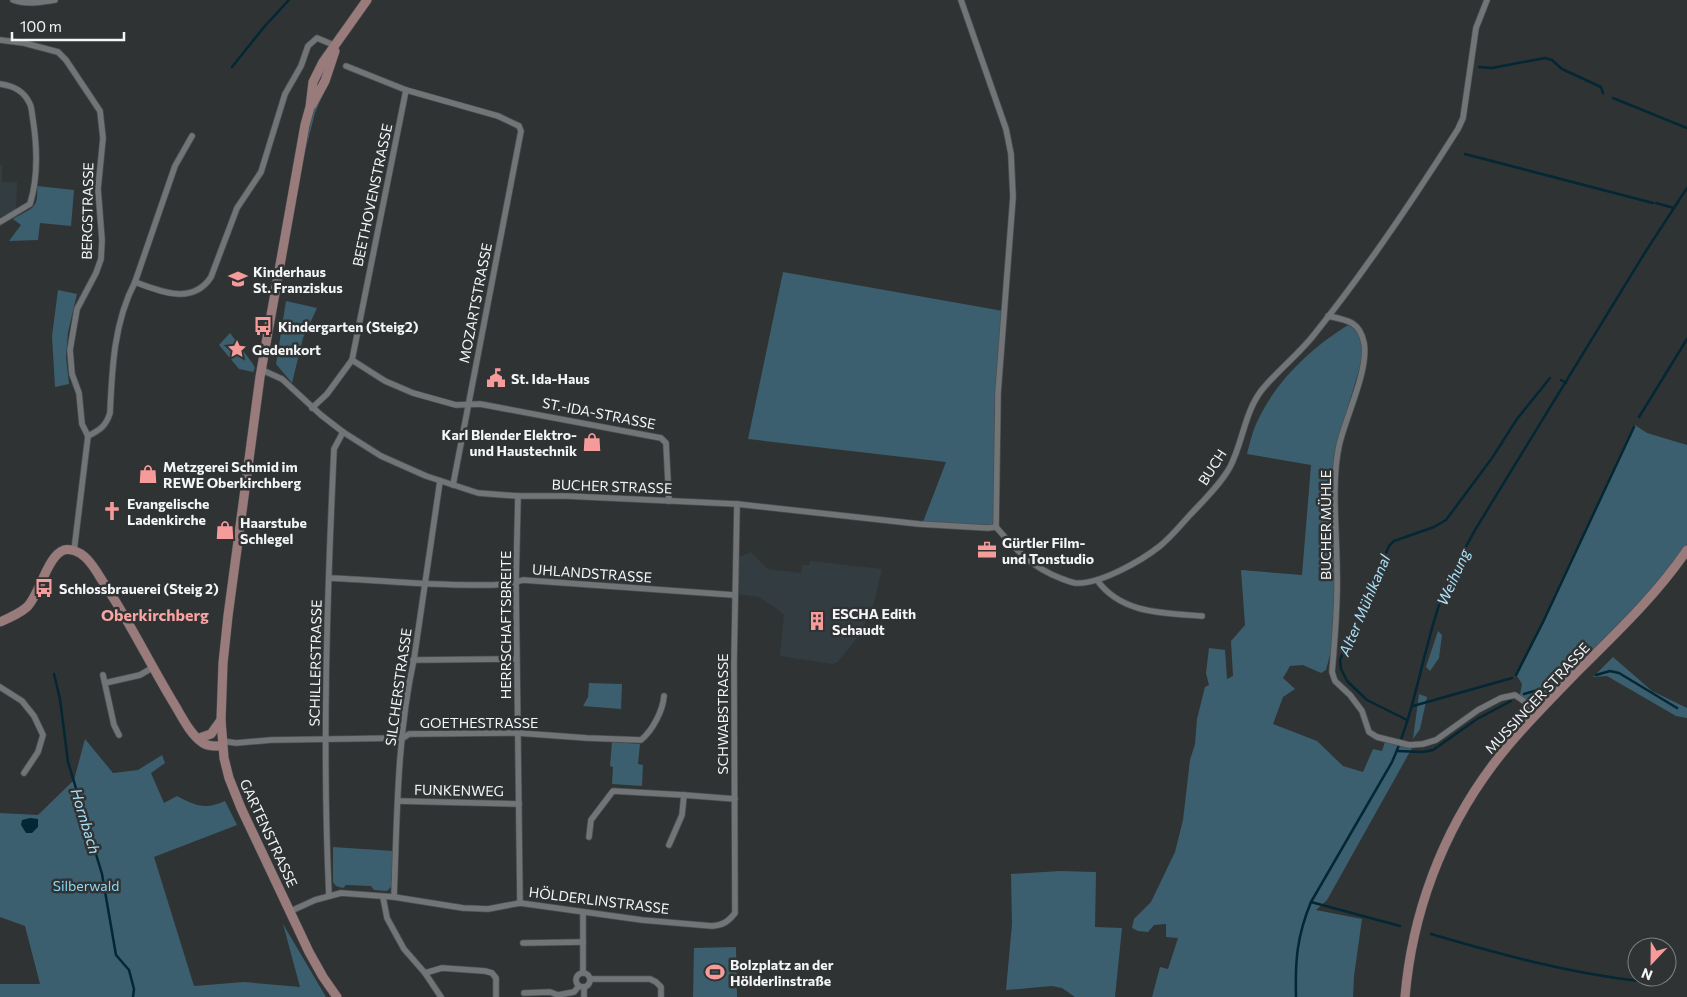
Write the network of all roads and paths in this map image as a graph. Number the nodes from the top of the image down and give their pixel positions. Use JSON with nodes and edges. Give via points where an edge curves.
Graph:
{"nodes":[{"id":1,"x":13,"y":0,"type":"edge"},
{"id":2,"x":55,"y":0,"type":"edge"},
{"id":3,"x":367,"y":0,"type":"edge"},
{"id":4,"x":961,"y":0,"type":"edge"},
{"id":5,"x":1487,"y":0,"type":"edge"},
{"id":6,"x":0,"y":40,"type":"edge"},
{"id":7,"x":336,"y":46,"type":"junction"},
{"id":8,"x":346,"y":66,"type":"dead end"},
{"id":9,"x":0,"y":84,"type":"edge"},
{"id":10,"x":406,"y":90,"type":"junction"},
{"id":11,"x":192,"y":136,"type":"dead end"},
{"id":12,"x":0,"y":222,"type":"edge"},
{"id":13,"x":136,"y":282,"type":"junction"},
{"id":14,"x":1328,"y":316,"type":"junction"},
{"id":15,"x":352,"y":360,"type":"junction"},
{"id":16,"x":262,"y":370,"type":"junction"},
{"id":17,"x":469,"y":403,"type":"junction"},
{"id":18,"x":312,"y":408,"type":"junction"},
{"id":19,"x":343,"y":432,"type":"junction"},
{"id":20,"x":88,"y":436,"type":"junction"},
{"id":21,"x":440,"y":481,"type":"junction"},
{"id":22,"x":453,"y":485,"type":"junction"},
{"id":23,"x":518,"y":496,"type":"junction"},
{"id":24,"x":669,"y":501,"type":"junction"},
{"id":25,"x":737,"y":504,"type":"junction"},
{"id":26,"x":996,"y":527,"type":"junction"},
{"id":27,"x":1687,"y":550,"type":"edge"},
{"id":28,"x":74,"y":551,"type":"junction"},
{"id":29,"x":329,"y":578,"type":"junction"},
{"id":30,"x":1097,"y":580,"type":"junction"},
{"id":31,"x":516,"y":583,"type":"junction"},
{"id":32,"x":425,"y":585,"type":"junction"},
{"id":33,"x":734,"y":595,"type":"junction"},
{"id":34,"x":1202,"y":616,"type":"dead end"},
{"id":35,"x":0,"y":622,"type":"edge"},
{"id":36,"x":516,"y":659,"type":"junction"},
{"id":37,"x":413,"y":660,"type":"junction"},
{"id":38,"x":152,"y":668,"type":"junction"},
{"id":39,"x":104,"y":676,"type":"dead end"},
{"id":40,"x":105,"y":683,"type":"junction"},
{"id":41,"x":0,"y":688,"type":"edge"},
{"id":42,"x":664,"y":696,"type":"dead end"},
{"id":43,"x":1538,"y":714,"type":"junction"},
{"id":44,"x":221,"y":720,"type":"junction"},
{"id":45,"x":518,"y":733,"type":"junction"},
{"id":46,"x":119,"y":735,"type":"dead end"},
{"id":47,"x":197,"y":736,"type":"junction"},
{"id":48,"x":403,"y":738,"type":"junction"},
{"id":49,"x":326,"y":740,"type":"junction"},
{"id":50,"x":222,"y":744,"type":"junction"},
{"id":51,"x":24,"y":773,"type":"dead end"},
{"id":52,"x":684,"y":795,"type":"junction"},
{"id":53,"x":735,"y":799,"type":"junction"},
{"id":54,"x":398,"y":802,"type":"junction"},
{"id":55,"x":519,"y":804,"type":"junction"},
{"id":56,"x":589,"y":837,"type":"dead end"},
{"id":57,"x":669,"y":845,"type":"dead end"},
{"id":58,"x":329,"y":896,"type":"junction"},
{"id":59,"x":394,"y":896,"type":"junction"},
{"id":60,"x":383,"y":897,"type":"junction"},
{"id":61,"x":520,"y":903,"type":"junction"},
{"id":62,"x":291,"y":911,"type":"junction"},
{"id":63,"x":582,"y":912,"type":"junction"},
{"id":64,"x":729,"y":921,"type":"joint"},
{"id":65,"x":583,"y":942,"type":"junction"},
{"id":66,"x":523,"y":943,"type":"dead end"},
{"id":67,"x":583,"y":972,"type":"junction"},
{"id":68,"x":425,"y":973,"type":"junction"},
{"id":69,"x":591,"y":979,"type":"junction"},
{"id":70,"x":581,"y":987,"type":"junction"},
{"id":71,"x":524,"y":992,"type":"dead end"},
{"id":72,"x":337,"y":997,"type":"edge"},
{"id":73,"x":441,"y":997,"type":"edge"},
{"id":74,"x":496,"y":997,"type":"edge"},
{"id":75,"x":584,"y":997,"type":"edge"},
{"id":76,"x":661,"y":997,"type":"edge"},
{"id":77,"x":1404,"y":997,"type":"edge"}],
"edges":[{"from":1,"to":2,"type":"street","via":[[21,3]]},
{"from":3,"to":7,"type":"main road","name":"GARTENSTRASSE"},
{"from":4,"to":26,"type":"street","via":[[1006,129],[1012,171],[1013,197],[998,393]]},
{"from":5,"to":14,"type":"street","via":[[1476,28],[1463,118],[1458,129],[1422,186]]},
{"from":6,"to":20,"type":"street","name":"BERGSTRASSE","via":[[58,52],[100,111],[103,138],[98,189],[101,258],[77,309],[70,350],[82,424]]},
{"from":7,"to":13,"type":"street","via":[[317,38],[308,46],[280,106],[261,172],[237,208],[207,284],[199,291],[184,294]]},
{"from":7,"to":16,"type":"main road","name":"GARTENSTRASSE","via":[[313,82]]},
{"from":8,"to":10,"type":"street"},
{"from":9,"to":12,"type":"street","via":[[19,90],[31,105],[36,138],[30,204]]},
{"from":10,"to":15,"type":"street","name":"BEETHOVENSTRASSE"},
{"from":10,"to":17,"type":"street","name":"MOZARTSTRASSE","via":[[498,116],[519,126],[518,148]]},
{"from":11,"to":13,"type":"street","via":[[176,166]]},
{"from":13,"to":20,"type":"street","via":[[128,297],[113,350],[108,421]]},
{"from":14,"to":30,"type":"street","name":"BUCH","via":[[1253,401],[1230,468],[1214,488],[1158,547]]},
{"from":14,"to":43,"type":"street","name":"BUCHER MÜHLE","via":[[1357,326],[1362,333],[1365,356],[1339,448],[1336,475],[1338,600],[1332,672],[1335,681],[1362,711],[1370,732],[1377,737],[1409,745],[1436,740],[1500,698],[1515,696]]},
{"from":15,"to":17,"type":"street","name":"ST.-IDA-STRASSE","via":[[412,393],[456,405]]},
{"from":15,"to":18,"type":"street","name":"BEETHOVENSTRASSE","via":[[327,394]]},
{"from":16,"to":18,"type":"street","name":"BUCHER STRASSE","via":[[282,380]]},
{"from":16,"to":44,"type":"main road","name":"GARTENSTRASSE","via":[[228,616]]},
{"from":17,"to":22,"type":"street","name":"MOZARTSTRASSE"},
{"from":17,"to":24,"type":"street","name":"ST.-IDA-STRASSE","via":[[661,438],[666,443]]},
{"from":18,"to":19,"type":"street","name":"BUCHER STRASSE"},
{"from":19,"to":21,"type":"street","name":"BUCHER STRASSE","via":[[381,456]]},
{"from":19,"to":29,"type":"street","name":"SCHILLERSTRASSE","via":[[334,450]]},
{"from":20,"to":28,"type":"street"},
{"from":21,"to":22,"type":"street","name":"BUCHER STRASSE"},
{"from":21,"to":32,"type":"street","name":"SILCHERSTRASSE"},
{"from":22,"to":23,"type":"street","name":"BUCHER STRASSE","via":[[488,494]]},
{"from":23,"to":24,"type":"street","name":"BUCHER STRASSE"},
{"from":23,"to":31,"type":"street","name":"HERRSCHAFTSBREITE"},
{"from":24,"to":25,"type":"street","name":"BUCHER STRASSE"},
{"from":25,"to":26,"type":"street","name":"BUCHER STRASSE","via":[[919,524]]},
{"from":25,"to":33,"type":"street","name":"SCHWABSTRASSE"},
{"from":26,"to":30,"type":"street","name":"BUCH","via":[[1021,554],[1047,573],[1076,583]]},
{"from":27,"to":43,"type":"main road","name":"MUSSINGER STRASSE","via":[[1644,603]]},
{"from":28,"to":35,"type":"main road","via":[[65,550],[57,554],[26,607]]},
{"from":28,"to":38,"type":"main road","via":[[87,558],[101,578]]},
{"from":29,"to":32,"type":"street","name":"UHLANDSTRASSE"},
{"from":29,"to":49,"type":"street","name":"SCHILLERSTRASSE"},
{"from":30,"to":34,"type":"street","via":[[1119,601],[1139,609]]},
{"from":31,"to":32,"type":"street","name":"UHLANDSTRASSE"},
{"from":31,"to":33,"type":"street","name":"UHLANDSTRASSE","via":[[523,580]]},
{"from":31,"to":36,"type":"street","name":"HERRSCHAFTSBREITE"},
{"from":32,"to":37,"type":"street","name":"SILCHERSTRASSE"},
{"from":33,"to":53,"type":"street","name":"SCHWABSTRASSE"},
{"from":36,"to":37,"type":"street"},
{"from":36,"to":45,"type":"street","name":"HERRSCHAFTSBREITE"},
{"from":37,"to":48,"type":"street","name":"SILCHERSTRASSE"},
{"from":38,"to":40,"type":"street","via":[[140,675]]},
{"from":38,"to":47,"type":"main road"},
{"from":39,"to":40,"type":"street"},
{"from":40,"to":46,"type":"street"},
{"from":41,"to":51,"type":"street","via":[[22,701],[43,735],[38,752]]},
{"from":42,"to":45,"type":"street","name":"GOETHESTRASSE","via":[[663,706],[642,740]]},
{"from":43,"to":77,"type":"main road","name":"MUSSINGER STRASSE","via":[[1493,765],[1445,844],[1414,935]]},
{"from":44,"to":47,"type":"main road","via":[[211,734]]},
{"from":44,"to":50,"type":"main road","name":"GARTENSTRASSE"},
{"from":45,"to":48,"type":"street","name":"GOETHESTRASSE","via":[[409,734]]},
{"from":45,"to":55,"type":"street","name":"HERRSCHAFTSBREITE"},
{"from":47,"to":50,"type":"main road","via":[[210,746]]},
{"from":48,"to":49,"type":"street","name":"GOETHESTRASSE"},
{"from":48,"to":54,"type":"street","name":"SILCHERSTRASSE"},
{"from":49,"to":50,"type":"street","name":"GOETHESTRASSE"},
{"from":49,"to":58,"type":"street","name":"SCHILLERSTRASSE"},
{"from":50,"to":62,"type":"main road","name":"GARTENSTRASSE","via":[[238,802]]},
{"from":52,"to":53,"type":"street"},
{"from":52,"to":56,"type":"street","via":[[613,790],[591,820]]},
{"from":52,"to":57,"type":"street","via":[[682,815]]},
{"from":53,"to":64,"type":"street","name":"SCHWABSTRASSE","via":[[735,913]]},
{"from":54,"to":55,"type":"street","name":"FUNKENWEG"},
{"from":54,"to":59,"type":"street","name":"SILCHERSTRASSE"},
{"from":55,"to":61,"type":"street","name":"HERRSCHAFTSBREITE"},
{"from":58,"to":60,"type":"street","name":"HÖLDERLINSTRASSE","via":[[342,893]]},
{"from":58,"to":62,"type":"street","name":"HÖLDERLINSTRASSE"},
{"from":59,"to":60,"type":"street","name":"HÖLDERLINSTRASSE"},
{"from":59,"to":61,"type":"street","name":"HÖLDERLINSTRASSE","via":[[463,908]]},
{"from":60,"to":68,"type":"street","via":[[387,918],[404,949]]},
{"from":61,"to":63,"type":"street","name":"HÖLDERLINSTRASSE"},
{"from":62,"to":72,"type":"main road","name":"GARTENSTRASSE","via":[[309,952]]},
{"from":63,"to":64,"type":"street","name":"HÖLDERLINSTRASSE","via":[[712,926]]},
{"from":63,"to":65,"type":"street"},
{"from":65,"to":66,"type":"street"},
{"from":65,"to":67,"type":"street"},
{"from":67,"to":69,"type":"street"},
{"from":67,"to":70,"type":"street","via":[[576,978]]},
{"from":68,"to":73,"type":"street"},
{"from":68,"to":74,"type":"street","via":[[442,968],[492,973],[496,978]]},
{"from":69,"to":70,"type":"street","via":[[590,984]]},
{"from":69,"to":76,"type":"street","via":[[650,979],[661,987]]},
{"from":70,"to":71,"type":"street","via":[[558,995]]},
{"from":70,"to":75,"type":"street"}]}
